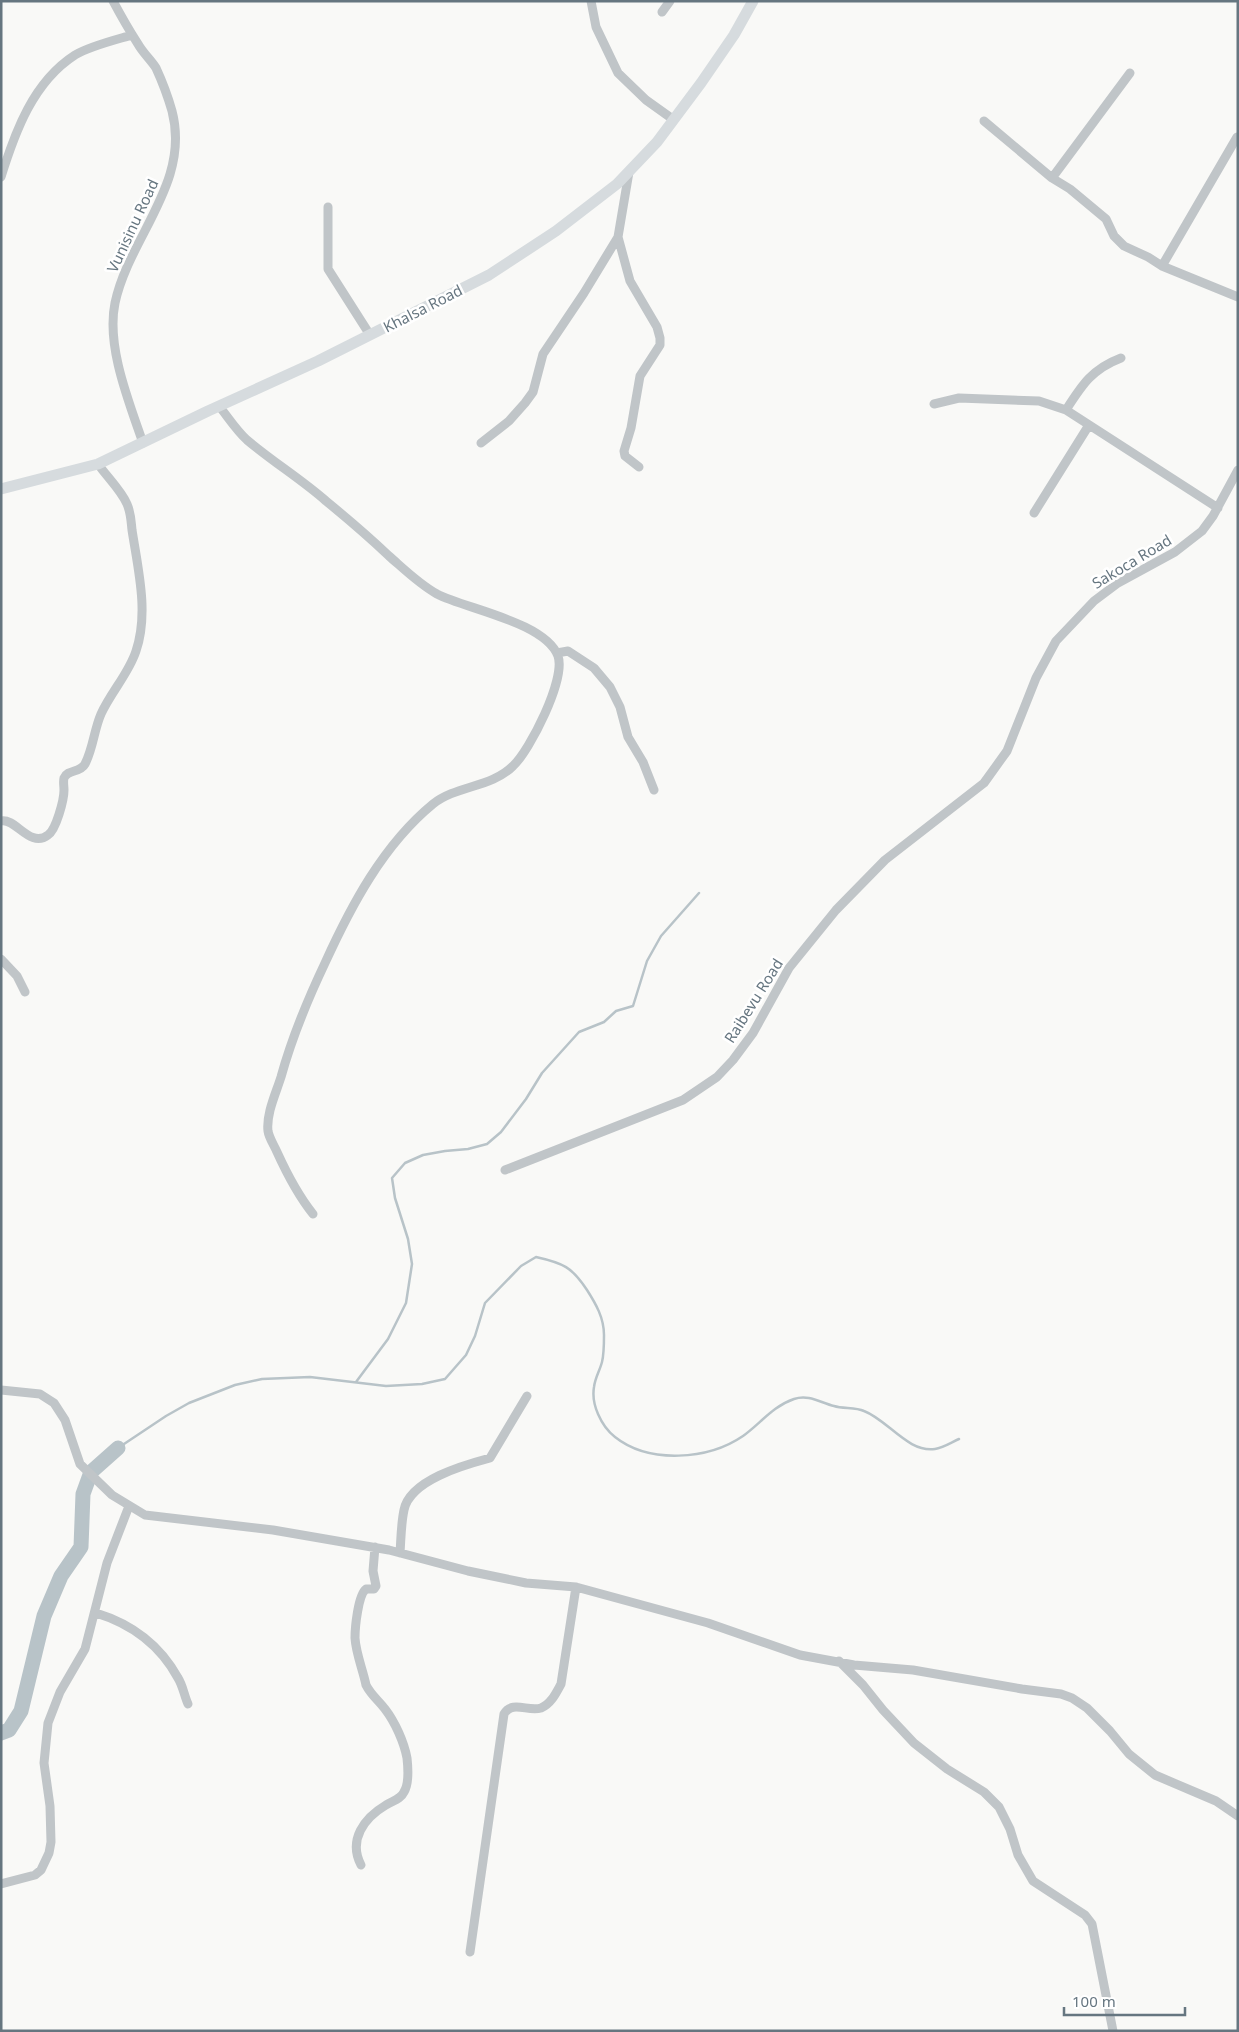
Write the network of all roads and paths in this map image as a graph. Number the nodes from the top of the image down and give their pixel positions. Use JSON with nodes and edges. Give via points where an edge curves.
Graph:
{"nodes":[{"id":1,"x":113,"y":1,"type":"edge"},
{"id":2,"x":591,"y":1,"type":"edge"},
{"id":3,"x":670,"y":1,"type":"edge"},
{"id":4,"x":753,"y":1,"type":"edge"},
{"id":5,"x":662,"y":12,"type":"dead end"},
{"id":6,"x":132,"y":35,"type":"junction"},
{"id":7,"x":1130,"y":73,"type":"dead end"},
{"id":8,"x":674,"y":120,"type":"junction"},
{"id":9,"x":984,"y":121,"type":"dead end"},
{"id":10,"x":1237,"y":137,"type":"edge"},
{"id":11,"x":629,"y":172,"type":"junction"},
{"id":12,"x":1,"y":177,"type":"edge"},
{"id":13,"x":1052,"y":178,"type":"junction"},
{"id":14,"x":328,"y":207,"type":"dead end"},
{"id":15,"x":618,"y":237,"type":"junction"},
{"id":16,"x":1162,"y":266,"type":"junction"},
{"id":17,"x":1238,"y":297,"type":"edge"},
{"id":18,"x":370,"y":335,"type":"junction"},
{"id":19,"x":1121,"y":358,"type":"dead end"},
{"id":20,"x":934,"y":404,"type":"dead end"},
{"id":21,"x":219,"y":406,"type":"junction"},
{"id":22,"x":1066,"y":410,"type":"junction"},
{"id":23,"x":1089,"y":425,"type":"junction"},
{"id":24,"x":143,"y":443,"type":"junction"},
{"id":25,"x":481,"y":443,"type":"dead end"},
{"id":26,"x":98,"y":464,"type":"junction"},
{"id":27,"x":639,"y":466,"type":"dead end"},
{"id":28,"x":1238,"y":470,"type":"edge"},
{"id":29,"x":1,"y":489,"type":"edge"},
{"id":30,"x":1218,"y":508,"type":"junction"},
{"id":31,"x":1034,"y":513,"type":"dead end"},
{"id":32,"x":557,"y":653,"type":"junction"},
{"id":33,"x":984,"y":783,"type":"joint"},
{"id":34,"x":654,"y":790,"type":"dead end"},
{"id":35,"x":1,"y":821,"type":"edge"},
{"id":36,"x":1,"y":959,"type":"edge"},
{"id":37,"x":25,"y":992,"type":"dead end"},
{"id":38,"x":505,"y":1170,"type":"dead end"},
{"id":39,"x":313,"y":1214,"type":"dead end"},
{"id":40,"x":1,"y":1390,"type":"edge"},
{"id":41,"x":527,"y":1396,"type":"dead end"},
{"id":42,"x":129,"y":1506,"type":"junction"},
{"id":43,"x":375,"y":1548,"type":"junction"},
{"id":44,"x":400,"y":1553,"type":"junction"},
{"id":45,"x":576,"y":1587,"type":"junction"},
{"id":46,"x":96,"y":1613,"type":"junction"},
{"id":47,"x":839,"y":1662,"type":"junction"},
{"id":48,"x":188,"y":1704,"type":"dead end"},
{"id":49,"x":1238,"y":1816,"type":"edge"},
{"id":50,"x":361,"y":1865,"type":"dead end"},
{"id":51,"x":1,"y":1884,"type":"edge"},
{"id":52,"x":470,"y":1952,"type":"dead end"},
{"id":53,"x":1112,"y":2031,"type":"edge"}],
"edges":[{"from":1,"to":6,"type":"street","name":"Vunisinu Road"},
{"from":2,"to":8,"type":"street","via":[[596,28],[618,73],[646,100]]},
{"from":3,"to":5,"type":"street"},
{"from":4,"to":8,"type":"main road","name":"Khalsa Road"},
{"from":6,"to":12,"type":"street","via":[[76,55],[56,71],[20,120]]},
{"from":6,"to":24,"type":"street","name":"Vunisinu Road","via":[[155,68],[172,111],[175,132],[168,184],[124,272],[115,304],[113,342]]},
{"from":7,"to":13,"type":"street"},
{"from":8,"to":11,"type":"main road","name":"Khalsa Road"},
{"from":9,"to":13,"type":"street"},
{"from":10,"to":16,"type":"street"},
{"from":11,"to":15,"type":"street"},
{"from":11,"to":18,"type":"main road","name":"Khalsa Road","via":[[556,231],[489,275]]},
{"from":13,"to":16,"type":"street","via":[[1106,219],[1114,236],[1124,246]]},
{"from":14,"to":18,"type":"street","via":[[328,270]]},
{"from":15,"to":25,"type":"street","via":[[543,354],[533,392],[526,404]]},
{"from":15,"to":27,"type":"street","via":[[630,281],[660,338],[660,346],[640,376],[632,428],[624,451],[624,456]]},
{"from":16,"to":17,"type":"street"},
{"from":18,"to":21,"type":"main road","name":"Khalsa Road"},
{"from":19,"to":22,"type":"street","via":[[1106,363],[1092,374]]},
{"from":20,"to":22,"type":"street","via":[[959,398],[1039,401]]},
{"from":21,"to":24,"type":"main road","name":"Khalsa Road"},
{"from":21,"to":32,"type":"street","via":[[246,438],[303,480],[424,584],[450,599],[522,626]]},
{"from":22,"to":23,"type":"street"},
{"from":23,"to":30,"type":"street"},
{"from":23,"to":31,"type":"street"},
{"from":24,"to":26,"type":"main road","name":"Khalsa Road"},
{"from":26,"to":29,"type":"main road","name":"Khalsa Road"},
{"from":26,"to":35,"type":"street","via":[[126,503],[130,515],[140,570],[140,639],[131,664],[108,698],[84,766],[65,776],[54,830],[38,839],[24,834],[8,821]]},
{"from":28,"to":30,"type":"street","name":"Sakoca Road"},
{"from":30,"to":33,"type":"street","name":"Sakoca Road","via":[[1190,542],[1110,589],[1088,606],[1056,641],[1036,678],[1007,751]]},
{"from":32,"to":34,"type":"street","via":[[568,651],[575,655],[594,668],[610,687],[620,707],[628,737],[646,768]]},
{"from":32,"to":39,"type":"street","via":[[558,681],[538,728],[520,759],[493,780],[457,790],[435,803],[398,839],[356,899],[302,1011],[272,1105],[268,1131],[298,1196]]},
{"from":33,"to":38,"type":"street","name":"Raibevu Road","via":[[885,860],[836,910],[790,968],[744,1046],[712,1081],[683,1100]]},
{"from":36,"to":37,"type":"street"},
{"from":40,"to":42,"type":"street","via":[[40,1394],[54,1403],[65,1420],[80,1464],[112,1495]]},
{"from":41,"to":44,"type":"street","via":[[490,1458],[453,1469],[418,1488],[404,1508]]},
{"from":42,"to":43,"type":"street","via":[[159,1517],[273,1530]]},
{"from":42,"to":46,"type":"street","via":[[107,1562]]},
{"from":43,"to":44,"type":"street"},
{"from":43,"to":50,"type":"street","via":[[373,1571],[376,1586],[363,1592],[355,1638],[366,1685],[386,1710],[403,1743],[408,1774],[402,1795],[383,1806],[360,1830],[355,1845]]},
{"from":44,"to":45,"type":"street","via":[[526,1583]]},
{"from":45,"to":47,"type":"street","via":[[708,1623],[800,1655]]},
{"from":45,"to":52,"type":"street","via":[[561,1684],[557,1692],[539,1709],[513,1707],[504,1714]]},
{"from":46,"to":48,"type":"street","via":[[110,1617],[152,1643],[179,1679]]},
{"from":46,"to":51,"type":"street","via":[[85,1649],[60,1692],[48,1723],[44,1763],[50,1806],[49,1853],[35,1875]]},
{"from":47,"to":49,"type":"street","via":[[913,1670],[1072,1698],[1097,1718],[1128,1754],[1146,1769]]},
{"from":47,"to":53,"type":"street","via":[[914,1743],[984,1792],[999,1807],[1018,1855],[1033,1881],[1092,1924]]}]}
